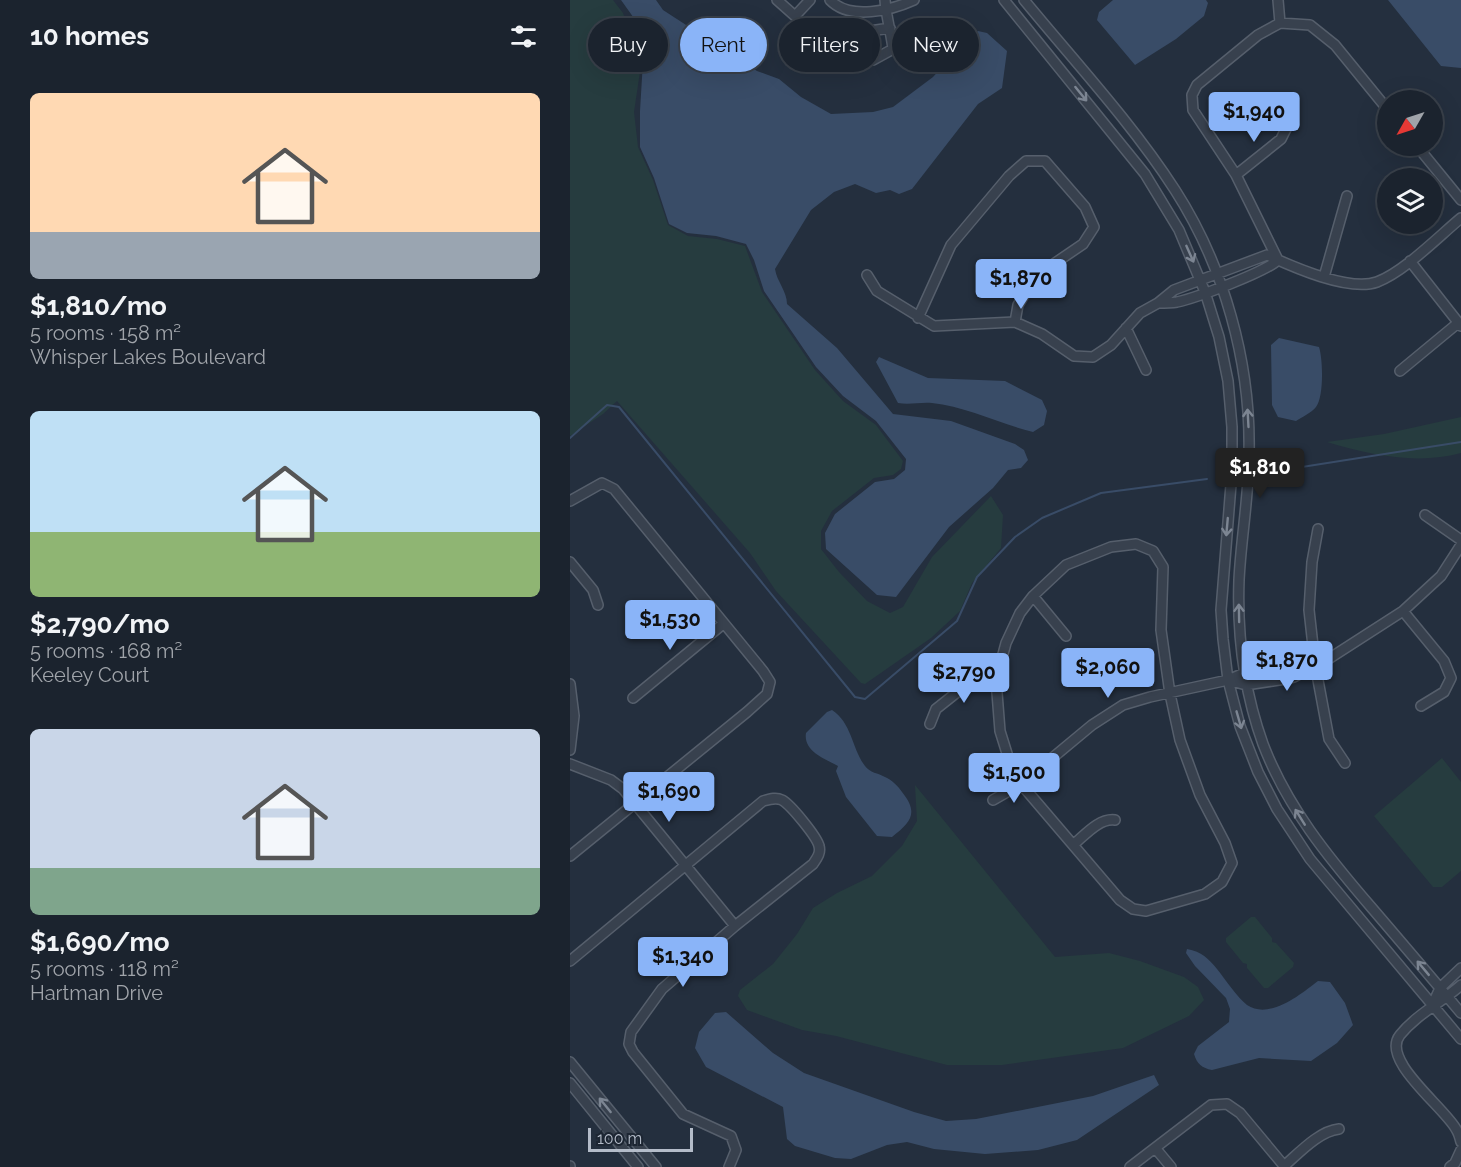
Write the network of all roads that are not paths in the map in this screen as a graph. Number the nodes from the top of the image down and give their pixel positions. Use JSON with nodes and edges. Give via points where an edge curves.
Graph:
{"nodes":[{"id":1,"x":777,"y":0,"type":"edge"},
{"id":2,"x":810,"y":0,"type":"edge"},
{"id":3,"x":830,"y":0,"type":"edge"},
{"id":4,"x":914,"y":0,"type":"edge"},
{"id":5,"x":1004,"y":0,"type":"edge"},
{"id":6,"x":1024,"y":0,"type":"edge"},
{"id":7,"x":1278,"y":0,"type":"edge"},
{"id":8,"x":885,"y":4,"type":"edge"},
{"id":9,"x":1280,"y":23,"type":"junction"},
{"id":10,"x":890,"y":28,"type":"dead end"},
{"id":11,"x":1377,"y":97,"type":"edge"},
{"id":12,"x":1119,"y":115,"type":"junction"},
{"id":13,"x":1106,"y":125,"type":"junction"},
{"id":14,"x":1288,"y":125,"type":"dead end"},
{"id":15,"x":1425,"y":156,"type":"edge"},
{"id":16,"x":1236,"y":175,"type":"junction"},
{"id":17,"x":1347,"y":195,"type":"dead end"},
{"id":18,"x":1461,"y":200,"type":"edge"},
{"id":19,"x":1461,"y":218,"type":"edge"},
{"id":20,"x":1278,"y":260,"type":"junction"},
{"id":21,"x":1410,"y":261,"type":"junction"},
{"id":22,"x":1216,"y":274,"type":"junction"},
{"id":23,"x":867,"y":275,"type":"dead end"},
{"id":24,"x":1324,"y":277,"type":"junction"},
{"id":25,"x":1201,"y":279,"type":"junction"},
{"id":26,"x":1221,"y":286,"type":"junction"},
{"id":27,"x":1205,"y":292,"type":"junction"},
{"id":28,"x":1158,"y":303,"type":"junction"},
{"id":29,"x":918,"y":318,"type":"junction"},
{"id":30,"x":1015,"y":322,"type":"junction"},
{"id":31,"x":1460,"y":324,"type":"edge"},
{"id":32,"x":1126,"y":328,"type":"junction"},
{"id":33,"x":1146,"y":370,"type":"dead end"},
{"id":34,"x":1400,"y":371,"type":"dead end"},
{"id":35,"x":570,"y":501,"type":"edge"},
{"id":36,"x":1425,"y":515,"type":"dead end"},
{"id":37,"x":1318,"y":529,"type":"dead end"},
{"id":38,"x":1461,"y":540,"type":"edge"},
{"id":39,"x":1461,"y":545,"type":"edge"},
{"id":40,"x":570,"y":562,"type":"edge"},
{"id":41,"x":1033,"y":596,"type":"junction"},
{"id":42,"x":598,"y":605,"type":"dead end"},
{"id":43,"x":1403,"y":611,"type":"junction"},
{"id":44,"x":723,"y":624,"type":"junction"},
{"id":45,"x":1066,"y":636,"type":"dead end"},
{"id":46,"x":1315,"y":664,"type":"junction"},
{"id":47,"x":1244,"y":673,"type":"junction"},
{"id":48,"x":996,"y":680,"type":"junction"},
{"id":49,"x":1228,"y":680,"type":"junction"},
{"id":50,"x":570,"y":684,"type":"edge"},
{"id":51,"x":1246,"y":685,"type":"junction"},
{"id":52,"x":1170,"y":694,"type":"junction"},
{"id":53,"x":633,"y":698,"type":"dead end"},
{"id":54,"x":1421,"y":705,"type":"dead end"},
{"id":55,"x":930,"y":724,"type":"dead end"},
{"id":56,"x":570,"y":750,"type":"edge"},
{"id":57,"x":1345,"y":763,"type":"dead end"},
{"id":58,"x":570,"y":764,"type":"edge"},
{"id":59,"x":1021,"y":784,"type":"junction"},
{"id":60,"x":993,"y":800,"type":"dead end"},
{"id":61,"x":635,"y":804,"type":"junction"},
{"id":62,"x":1115,"y":820,"type":"dead end"},
{"id":63,"x":1073,"y":845,"type":"junction"},
{"id":64,"x":570,"y":856,"type":"edge"},
{"id":65,"x":685,"y":865,"type":"junction"},
{"id":66,"x":1354,"y":888,"type":"junction"},
{"id":67,"x":1341,"y":897,"type":"junction"},
{"id":68,"x":735,"y":926,"type":"junction"},
{"id":69,"x":570,"y":961,"type":"edge"},
{"id":70,"x":1461,"y":968,"type":"edge"},
{"id":71,"x":1461,"y":985,"type":"edge"},
{"id":72,"x":1440,"y":988,"type":"junction"},
{"id":73,"x":1448,"y":997,"type":"junction"},
{"id":74,"x":1432,"y":1005,"type":"junction"},
{"id":75,"x":1461,"y":1012,"type":"edge"},
{"id":76,"x":1461,"y":1039,"type":"edge"},
{"id":77,"x":570,"y":1062,"type":"edge"},
{"id":78,"x":570,"y":1083,"type":"edge"},
{"id":79,"x":1339,"y":1129,"type":"dead end"},
{"id":80,"x":1461,"y":1142,"type":"edge"},
{"id":81,"x":1156,"y":1149,"type":"junction"},
{"id":82,"x":1461,"y":1150,"type":"edge"},
{"id":83,"x":1284,"y":1166,"type":"edge"},
{"id":84,"x":638,"y":1167,"type":"edge"},
{"id":85,"x":656,"y":1167,"type":"edge"},
{"id":86,"x":729,"y":1167,"type":"edge"},
{"id":87,"x":1130,"y":1167,"type":"edge"},
{"id":88,"x":1171,"y":1167,"type":"edge"},
{"id":89,"x":1450,"y":1167,"type":"edge"}],
"edges":[{"from":1,"to":2,"type":"street","via":[[795,16]]},
{"from":3,"to":8,"type":"street","via":[[851,11],[870,12]]},
{"from":4,"to":8,"type":"street"},
{"from":5,"to":13,"type":"street","one_way":true},
{"from":6,"to":12,"type":"street"},
{"from":7,"to":9,"type":"street"},
{"from":8,"to":10,"type":"street"},
{"from":9,"to":11,"type":"street","via":[[1310,25],[1335,45]]},
{"from":9,"to":16,"type":"street","via":[[1258,35],[1197,85],[1192,95],[1193,110]]},
{"from":12,"to":13,"type":"street"},
{"from":12,"to":22,"type":"street","via":[[1176,192]]},
{"from":13,"to":25,"type":"street","one_way":true,"via":[[1166,206]]},
{"from":14,"to":16,"type":"street","via":[[1281,138]]},
{"from":15,"to":18,"type":"street"},
{"from":16,"to":20,"type":"street"},
{"from":17,"to":24,"type":"street"},
{"from":19,"to":21,"type":"street"},
{"from":20,"to":22,"type":"street","via":[[1267,255]]},
{"from":20,"to":24,"type":"street"},
{"from":20,"to":26,"type":"street","via":[[1271,267]]},
{"from":21,"to":24,"type":"street","via":[[1376,283],[1347,284]]},
{"from":21,"to":31,"type":"street"},
{"from":22,"to":25,"type":"street"},
{"from":22,"to":26,"type":"street"},
{"from":23,"to":29,"type":"street","via":[[877,291]]},
{"from":25,"to":27,"type":"street"},
{"from":25,"to":28,"type":"street","via":[[1174,290]]},
{"from":26,"to":27,"type":"street"},
{"from":47,"to":26,"type":"street","one_way":true,"via":[[1239,578],[1250,452],[1243,368]]},
{"from":27,"to":28,"type":"street","via":[[1178,302]]},
{"from":27,"to":49,"type":"street","one_way":true,"via":[[1228,381],[1232,427],[1221,610]]},
{"from":28,"to":32,"type":"street","via":[[1140,313]]},
{"from":29,"to":30,"type":"street","via":[[934,326]]},
{"from":29,"to":30,"type":"street","via":[[951,245],[1009,176],[1026,161],[1045,161],[1085,207],[1094,227],[1083,244],[1036,276],[1018,305]]},
{"from":30,"to":32,"type":"street","via":[[1042,334],[1074,356],[1083,357],[1093,357],[1111,345]]},
{"from":31,"to":34,"type":"street"},
{"from":32,"to":33,"type":"street"},
{"from":35,"to":44,"type":"street","via":[[602,483],[614,489]]},
{"from":36,"to":38,"type":"street"},
{"from":37,"to":46,"type":"street","via":[[1309,610]]},
{"from":39,"to":43,"type":"street","via":[[1441,576]]},
{"from":40,"to":42,"type":"street","via":[[593,590]]},
{"from":41,"to":45,"type":"street"},
{"from":41,"to":48,"type":"street","via":[[1006,643]]},
{"from":41,"to":52,"type":"street","via":[[1066,566],[1111,547],[1136,544],[1153,551],[1163,567],[1161,630]]},
{"from":43,"to":46,"type":"street"},
{"from":43,"to":54,"type":"street","via":[[1444,661],[1451,678],[1444,693]]},
{"from":44,"to":53,"type":"street"},
{"from":44,"to":61,"type":"street","via":[[770,682],[767,694]]},
{"from":46,"to":47,"type":"street"},
{"from":46,"to":51,"type":"street","via":[[1294,677]]},
{"from":46,"to":57,"type":"street","via":[[1329,739]]},
{"from":47,"to":49,"type":"street"},
{"from":47,"to":51,"type":"street"},
{"from":48,"to":55,"type":"street","via":[[982,678],[970,682],[936,709]]},
{"from":48,"to":59,"type":"street","via":[[1000,731]]},
{"from":49,"to":51,"type":"street"},
{"from":49,"to":52,"type":"street"},
{"from":49,"to":67,"type":"street","one_way":true,"via":[[1240,726],[1277,809]]},
{"from":50,"to":56,"type":"street","via":[[574,716]]},
{"from":66,"to":51,"type":"street","one_way":true,"via":[[1316,841],[1285,793],[1264,745]]},
{"from":52,"to":59,"type":"street","via":[[1123,705],[1092,725]]},
{"from":52,"to":63,"type":"street","via":[[1180,740],[1200,795],[1232,863],[1222,882],[1205,894],[1146,910],[1133,909],[1120,900]]},
{"from":58,"to":61,"type":"street","via":[[615,782]]},
{"from":59,"to":60,"type":"street"},
{"from":59,"to":63,"type":"street"},
{"from":61,"to":64,"type":"street"},
{"from":61,"to":65,"type":"street"},
{"from":62,"to":63,"type":"street","via":[[1100,823]]},
{"from":65,"to":68,"type":"street"},
{"from":65,"to":68,"type":"street","via":[[771,798],[781,799],[817,840],[820,849],[813,864]]},
{"from":65,"to":69,"type":"street"},
{"from":66,"to":67,"type":"street"},
{"from":72,"to":66,"type":"street","one_way":true},
{"from":67,"to":74,"type":"street"},
{"from":68,"to":86,"type":"street","via":[[662,989],[631,1032],[629,1044],[683,1114],[731,1136],[736,1150]]},
{"from":70,"to":72,"type":"street"},
{"from":71,"to":73,"type":"street"},
{"from":72,"to":73,"type":"street"},
{"from":72,"to":74,"type":"street"},
{"from":73,"to":74,"type":"street"},
{"from":73,"to":75,"type":"street"},
{"from":74,"to":76,"type":"street"},
{"from":74,"to":80,"type":"street","via":[[1398,1037],[1395,1050],[1402,1065],[1456,1128]]},
{"from":85,"to":77,"type":"street","one_way":true},
{"from":78,"to":84,"type":"street"},
{"from":79,"to":83,"type":"street","via":[[1325,1133]]},
{"from":81,"to":83,"type":"street","via":[[1207,1107],[1223,1103],[1240,1113]]},
{"from":81,"to":87,"type":"street"},
{"from":81,"to":88,"type":"street"},
{"from":82,"to":89,"type":"street"}]}
